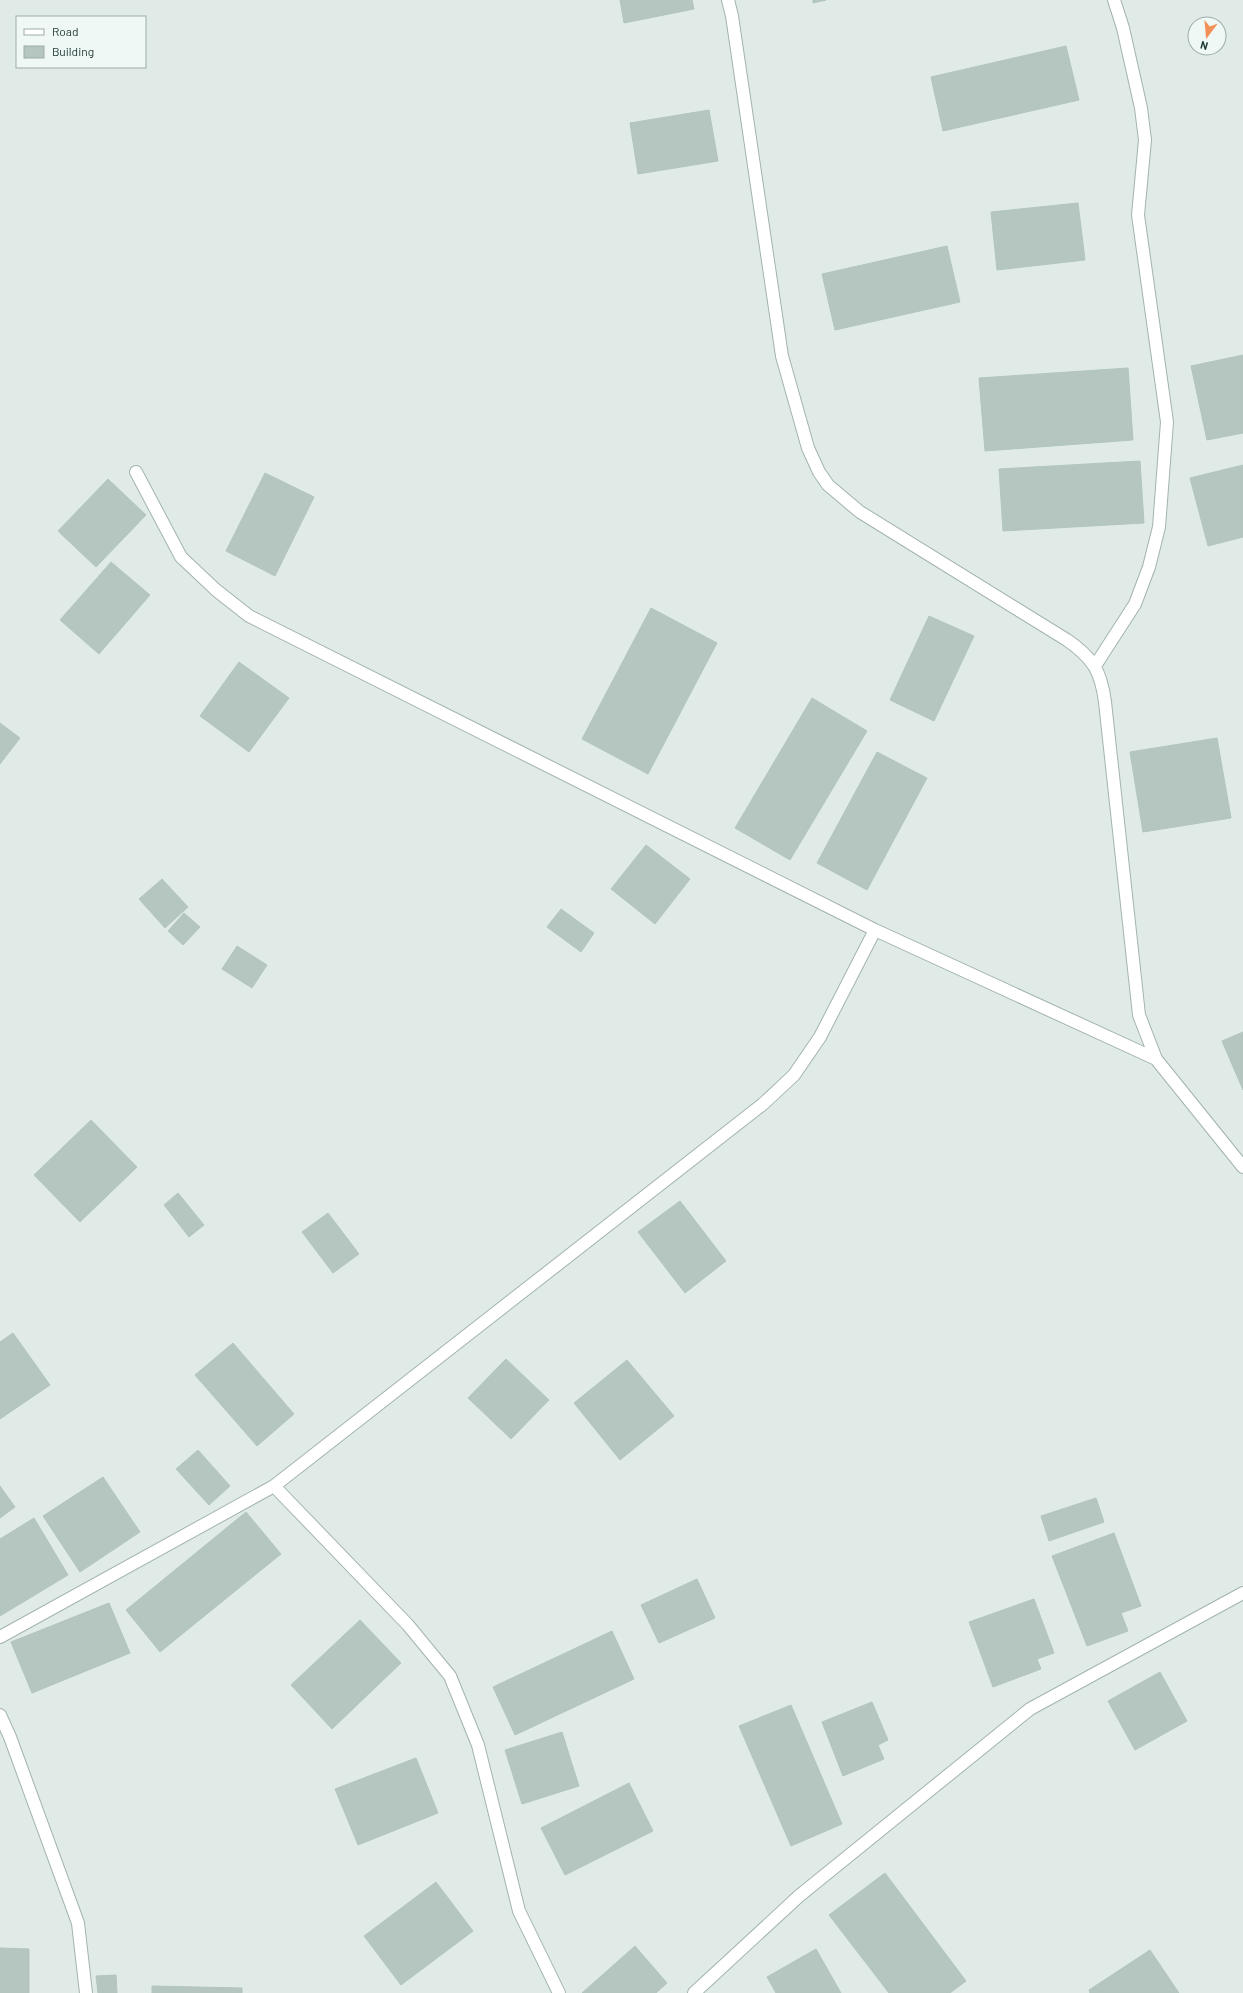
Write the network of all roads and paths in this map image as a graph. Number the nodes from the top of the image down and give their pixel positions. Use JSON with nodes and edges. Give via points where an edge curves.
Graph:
{"nodes":[{"id":1,"x":728,"y":0,"type":"edge"},
{"id":2,"x":1114,"y":0,"type":"edge"},
{"id":3,"x":136,"y":472,"type":"dead end"},
{"id":4,"x":1095,"y":666,"type":"junction"},
{"id":5,"x":875,"y":930,"type":"junction"},
{"id":6,"x":1156,"y":1059,"type":"junction"},
{"id":7,"x":1243,"y":1167,"type":"edge"},
{"id":8,"x":274,"y":1486,"type":"junction"},
{"id":9,"x":1243,"y":1593,"type":"edge"},
{"id":10,"x":0,"y":1637,"type":"edge"},
{"id":11,"x":0,"y":1715,"type":"edge"},
{"id":12,"x":5,"y":1738,"type":"edge"},
{"id":13,"x":86,"y":1993,"type":"edge"},
{"id":14,"x":559,"y":1993,"type":"edge"},
{"id":15,"x":694,"y":1993,"type":"edge"}],
"edges":[{"from":1,"to":4,"type":"street","via":[[782,356],[808,448],[819,472],[828,485],[860,512],[1067,640],[1084,652]]},
{"from":2,"to":4,"type":"street","via":[[1141,108],[1145,140],[1138,215],[1167,422],[1159,527],[1149,566],[1136,604]]},
{"from":3,"to":5,"type":"street","via":[[181,557],[249,616]]},
{"from":4,"to":6,"type":"street","via":[[1103,684],[1139,1015]]},
{"from":5,"to":6,"type":"street"},
{"from":5,"to":8,"type":"street","via":[[820,1037],[794,1076],[763,1104]]},
{"from":6,"to":7,"type":"street"},
{"from":8,"to":10,"type":"street"},
{"from":8,"to":14,"type":"street","via":[[408,1625],[450,1676],[478,1746],[519,1911]]},
{"from":9,"to":15,"type":"street","via":[[1030,1709],[799,1896]]},
{"from":11,"to":12,"type":"street"},
{"from":12,"to":13,"type":"street","via":[[78,1923]]}]}
